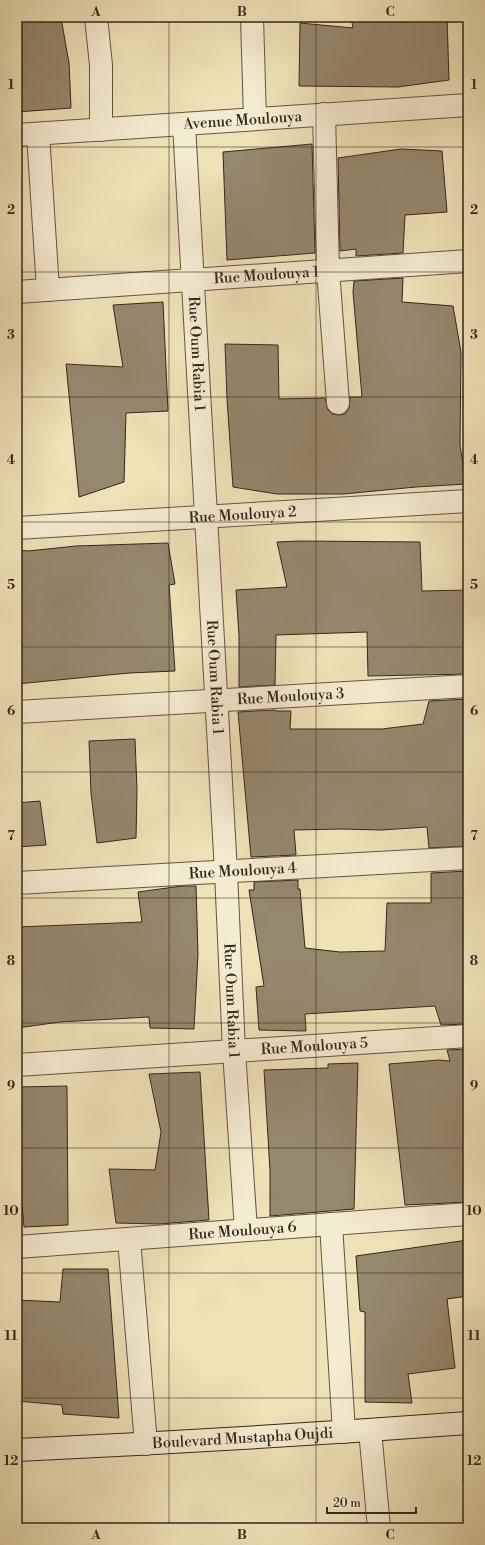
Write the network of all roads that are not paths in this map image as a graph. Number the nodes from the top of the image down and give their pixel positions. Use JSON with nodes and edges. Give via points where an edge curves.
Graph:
{"nodes":[{"id":1,"x":96,"y":17,"type":"edge"},
{"id":2,"x":252,"y":17,"type":"edge"},
{"id":3,"x":468,"y":105,"type":"edge"},
{"id":4,"x":324,"y":114,"type":"junction"},
{"id":5,"x":255,"y":119,"type":"junction"},
{"id":6,"x":184,"y":124,"type":"junction"},
{"id":7,"x":101,"y":130,"type":"junction"},
{"id":8,"x":38,"y":134,"type":"junction"},
{"id":9,"x":17,"y":135,"type":"edge"},
{"id":10,"x":468,"y":261,"type":"edge"},
{"id":11,"x":328,"y":270,"type":"junction"},
{"id":12,"x":193,"y":280,"type":"junction"},
{"id":13,"x":48,"y":290,"type":"junction"},
{"id":14,"x":17,"y":292,"type":"edge"},
{"id":15,"x":338,"y":403,"type":"dead end"},
{"id":16,"x":468,"y":501,"type":"edge"},
{"id":17,"x":206,"y":516,"type":"junction"},
{"id":18,"x":17,"y":528,"type":"edge"},
{"id":19,"x":468,"y":686,"type":"edge"},
{"id":20,"x":217,"y":701,"type":"junction"},
{"id":21,"x":17,"y":712,"type":"edge"},
{"id":22,"x":468,"y":858,"type":"edge"},
{"id":23,"x":226,"y":872,"type":"junction"},
{"id":24,"x":17,"y":884,"type":"edge"},
{"id":25,"x":468,"y":1036,"type":"edge"},
{"id":26,"x":234,"y":1051,"type":"junction"},
{"id":27,"x":17,"y":1065,"type":"edge"},
{"id":28,"x":468,"y":1214,"type":"edge"},
{"id":29,"x":332,"y":1224,"type":"junction"},
{"id":30,"x":246,"y":1230,"type":"junction"},
{"id":31,"x":129,"y":1239,"type":"junction"},
{"id":32,"x":17,"y":1247,"type":"edge"},
{"id":33,"x":468,"y":1423,"type":"edge"},
{"id":34,"x":370,"y":1430,"type":"junction"},
{"id":35,"x":344,"y":1432,"type":"junction"},
{"id":36,"x":146,"y":1444,"type":"junction"},
{"id":37,"x":17,"y":1450,"type":"edge"},
{"id":38,"x":379,"y":1528,"type":"edge"}],
"edges":[{"from":1,"to":7,"type":"street","via":[[101,65]]},
{"from":2,"to":5,"type":"street"},
{"from":3,"to":4,"type":"street","name":"Avenue Moulouya"},
{"from":4,"to":5,"type":"street","name":"Avenue Moulouya"},
{"from":4,"to":11,"type":"street"},
{"from":5,"to":6,"type":"street","name":"Avenue Moulouya"},
{"from":6,"to":7,"type":"street","name":"Avenue Moulouya"},
{"from":6,"to":12,"type":"street","name":"Rue Oum Rabia 1"},
{"from":7,"to":8,"type":"street","name":"Avenue Moulouya"},
{"from":8,"to":9,"type":"street","name":"Avenue Moulouya"},
{"from":8,"to":13,"type":"street"},
{"from":10,"to":11,"type":"street","name":"Rue Moulouya 1"},
{"from":11,"to":12,"type":"street","name":"Rue Moulouya 1"},
{"from":11,"to":15,"type":"street"},
{"from":12,"to":13,"type":"street","name":"Rue Moulouya 1"},
{"from":12,"to":17,"type":"street","name":"Rue Oum Rabia 1"},
{"from":13,"to":14,"type":"street","name":"Rue Moulouya 1"},
{"from":16,"to":17,"type":"street","name":"Rue Moulouya 2"},
{"from":17,"to":18,"type":"street","name":"Rue Moulouya 2"},
{"from":17,"to":20,"type":"street","name":"Rue Oum Rabia 1"},
{"from":19,"to":20,"type":"street","name":"Rue Moulouya 3"},
{"from":20,"to":21,"type":"street","name":"Rue Moulouya 3"},
{"from":20,"to":23,"type":"street","name":"Rue Oum Rabia 1"},
{"from":22,"to":23,"type":"street","name":"Rue Moulouya 4"},
{"from":23,"to":24,"type":"street","name":"Rue Moulouya 4"},
{"from":23,"to":26,"type":"street","name":"Rue Oum Rabia 1"},
{"from":25,"to":26,"type":"street","name":"Rue Moulouya 5"},
{"from":26,"to":27,"type":"street","name":"Rue Moulouya 5"},
{"from":26,"to":30,"type":"street","name":"Rue Oum Rabia 1"},
{"from":28,"to":29,"type":"street","name":"Rue Moulouya 6"},
{"from":29,"to":30,"type":"street","name":"Rue Moulouya 6"},
{"from":29,"to":35,"type":"street"},
{"from":30,"to":31,"type":"street","name":"Rue Moulouya 6"},
{"from":31,"to":32,"type":"street","name":"Rue Moulouya 6"},
{"from":31,"to":36,"type":"street"},
{"from":33,"to":34,"type":"street","name":"Boulevard Mustapha Oujdi"},
{"from":34,"to":35,"type":"street","name":"Boulevard Mustapha Oujdi"},
{"from":34,"to":38,"type":"street"},
{"from":35,"to":36,"type":"street","name":"Boulevard Mustapha Oujdi"},
{"from":36,"to":37,"type":"street","name":"Boulevard Mustapha Oujdi"}]}
